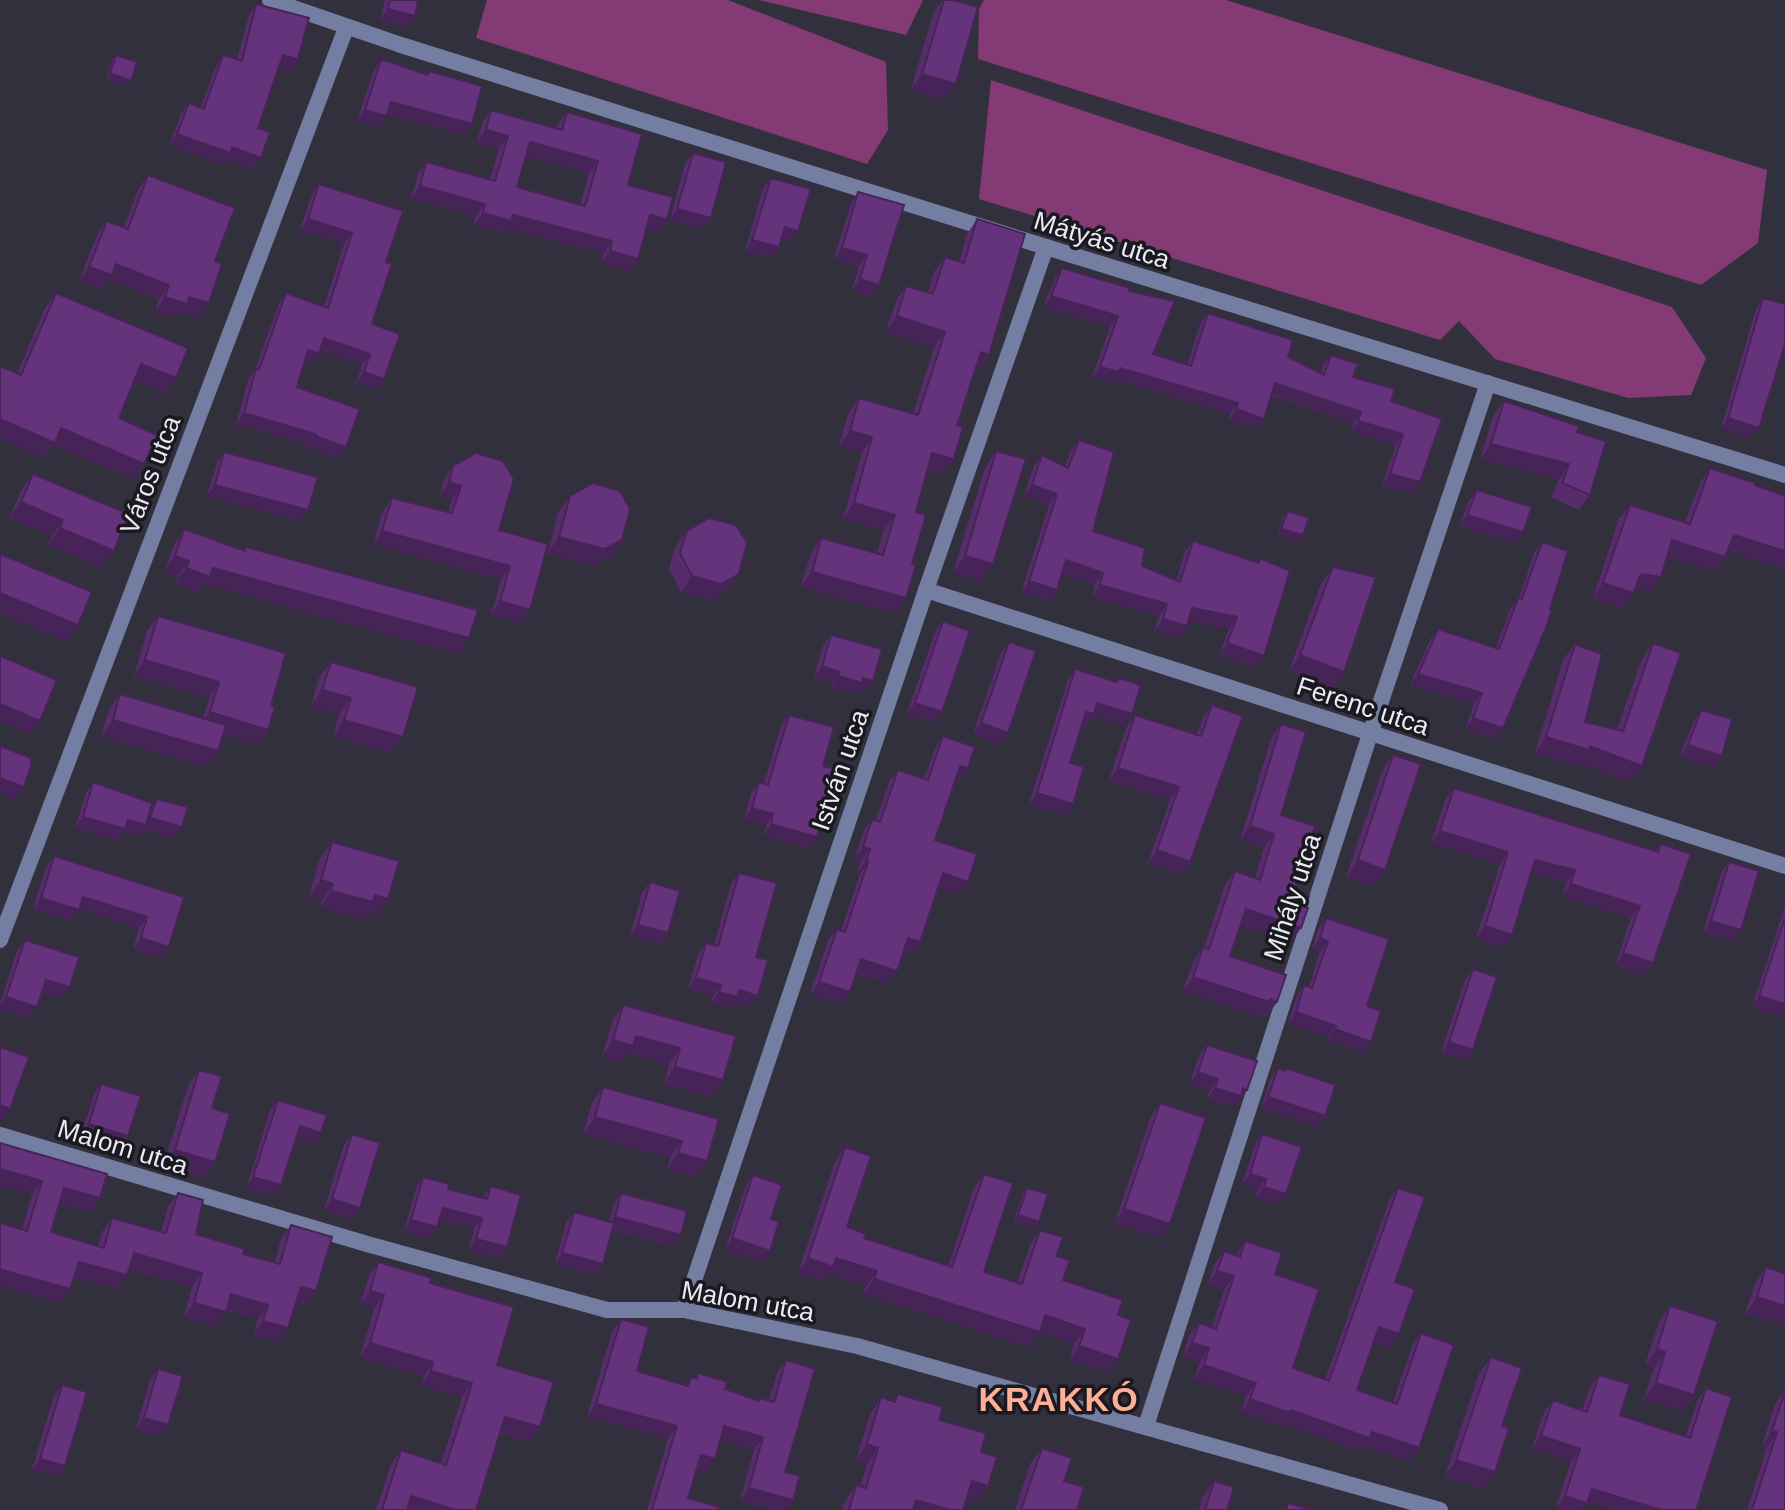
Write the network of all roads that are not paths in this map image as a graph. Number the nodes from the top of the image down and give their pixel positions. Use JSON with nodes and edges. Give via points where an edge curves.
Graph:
{"nodes":[{"id":1,"x":270,"y":0,"type":"edge"},
{"id":2,"x":346,"y":28,"type":"junction"},
{"id":3,"x":1046,"y":247,"type":"junction"},
{"id":4,"x":1488,"y":383,"type":"junction"},
{"id":5,"x":1785,"y":475,"type":"edge"},
{"id":6,"x":926,"y":590,"type":"junction"},
{"id":7,"x":1370,"y":734,"type":"junction"},
{"id":8,"x":1785,"y":866,"type":"edge"},
{"id":9,"x":0,"y":940,"type":"edge"},
{"id":10,"x":0,"y":1135,"type":"edge"},
{"id":11,"x":684,"y":1310,"type":"junction"},
{"id":12,"x":1146,"y":1426,"type":"junction"},
{"id":13,"x":1440,"y":1510,"type":"edge"}],
"edges":[{"from":1,"to":2,"type":"street","name":"Mátyás utca"},
{"from":2,"to":3,"type":"street","name":"Mátyás utca"},
{"from":2,"to":9,"type":"street","name":"Város utca"},
{"from":3,"to":4,"type":"street","name":"Mátyás utca"},
{"from":3,"to":6,"type":"street","name":"István utca"},
{"from":4,"to":5,"type":"street","name":"Mátyás utca"},
{"from":4,"to":7,"type":"street","name":"Mihály utca"},
{"from":6,"to":7,"type":"street","name":"Ferenc utca"},
{"from":6,"to":11,"type":"street","name":"István utca"},
{"from":7,"to":8,"type":"street","name":"Ferenc utca"},
{"from":7,"to":12,"type":"street","name":"Mihály utca"},
{"from":10,"to":11,"type":"street","name":"Malom utca","via":[[607,1310]]},
{"from":11,"to":12,"type":"street","name":"Malom utca","via":[[857,1346]]},
{"from":12,"to":13,"type":"street","name":"Malom utca"}]}
